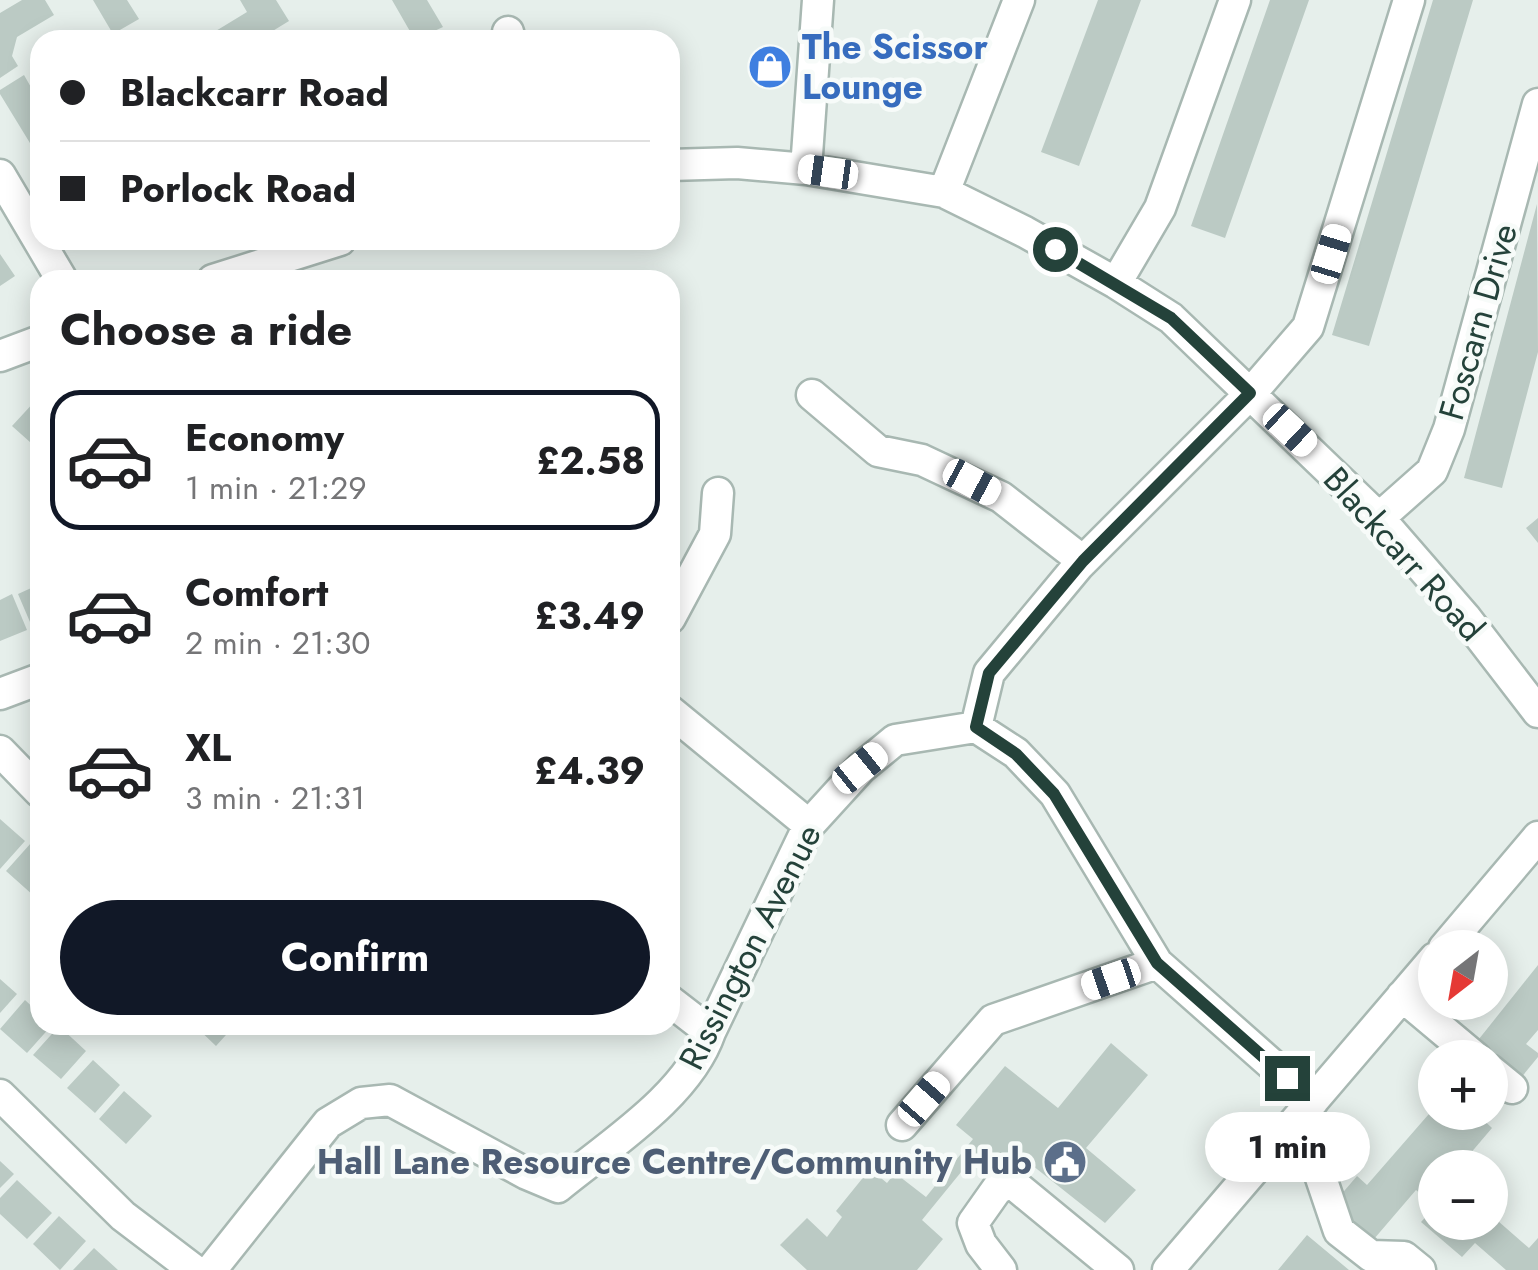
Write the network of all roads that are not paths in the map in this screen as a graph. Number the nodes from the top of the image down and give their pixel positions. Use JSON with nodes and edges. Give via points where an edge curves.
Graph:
{"nodes":[{"id":1,"x":818,"y":0,"type":"edge"},
{"id":2,"x":1019,"y":0,"type":"edge"},
{"id":3,"x":1236,"y":0,"type":"edge"},
{"id":4,"x":1409,"y":0,"type":"edge"},
{"id":5,"x":1538,"y":104,"type":"edge"},
{"id":6,"x":680,"y":165,"type":"edge"},
{"id":7,"x":806,"y":169,"type":"junction"},
{"id":8,"x":0,"y":175,"type":"edge"},
{"id":9,"x":944,"y":192,"type":"junction"},
{"id":10,"x":30,"y":226,"type":"edge"},
{"id":11,"x":308,"y":250,"type":"edge"},
{"id":12,"x":244,"y":270,"type":"edge"},
{"id":13,"x":1116,"y":283,"type":"junction"},
{"id":14,"x":30,"y":344,"type":"edge"},
{"id":15,"x":0,"y":356,"type":"edge"},
{"id":16,"x":1250,"y":393,"type":"junction"},
{"id":17,"x":812,"y":395,"type":"dead end"},
{"id":18,"x":718,"y":493,"type":"dead end"},
{"id":19,"x":1379,"y":518,"type":"junction"},
{"id":20,"x":1083,"y":561,"type":"junction"},
{"id":21,"x":680,"y":605,"type":"edge"},
{"id":22,"x":30,"y":683,"type":"edge"},
{"id":23,"x":0,"y":694,"type":"edge"},
{"id":24,"x":1538,"y":712,"type":"edge"},
{"id":25,"x":680,"y":720,"type":"edge"},
{"id":26,"x":976,"y":727,"type":"junction"},
{"id":27,"x":0,"y":751,"type":"edge"},
{"id":28,"x":30,"y":782,"type":"edge"},
{"id":29,"x":809,"y":824,"type":"junction"},
{"id":30,"x":1538,"y":837,"type":"edge"},
{"id":31,"x":1459,"y":930,"type":"edge"},
{"id":32,"x":1157,"y":963,"type":"junction"},
{"id":33,"x":1418,"y":978,"type":"edge"},
{"id":34,"x":1402,"y":996,"type":"junction"},
{"id":35,"x":680,"y":1008,"type":"edge"},
{"id":36,"x":710,"y":1032,"type":"junction"},
{"id":37,"x":1455,"y":1040,"type":"edge"},
{"id":38,"x":0,"y":1095,"type":"edge"},
{"id":39,"x":1313,"y":1100,"type":"junction"},
{"id":40,"x":902,"y":1125,"type":"dead end"},
{"id":41,"x":1289,"y":1128,"type":"junction"},
{"id":42,"x":194,"y":1270,"type":"edge"},
{"id":43,"x":211,"y":1270,"type":"edge"},
{"id":44,"x":1000,"y":1270,"type":"edge"},
{"id":45,"x":1118,"y":1270,"type":"edge"},
{"id":46,"x":1168,"y":1270,"type":"edge"},
{"id":47,"x":1420,"y":1270,"type":"edge"}],
"edges":[{"from":1,"to":7,"type":"street"},
{"from":2,"to":9,"type":"street"},
{"from":3,"to":13,"type":"street","via":[[1160,208]]},
{"from":4,"to":16,"type":"street","via":[[1308,326]]},
{"from":5,"to":19,"type":"street","name":"Foscarn Drive","via":[[1449,428],[1432,471]]},
{"from":6,"to":7,"type":"street","name":"Blackcarr Road"},
{"from":7,"to":9,"type":"street","name":"Blackcarr Road"},
{"from":8,"to":10,"type":"street"},
{"from":9,"to":13,"type":"street","name":"Blackcarr Road"},
{"from":11,"to":12,"type":"street"},
{"from":13,"to":16,"type":"street","name":"Blackcarr Road","via":[[1171,318]]},
{"from":14,"to":15,"type":"street"},
{"from":16,"to":19,"type":"street","name":"Blackcarr Road"},
{"from":16,"to":20,"type":"street"},
{"from":17,"to":20,"type":"street","via":[[878,452],[922,460],[1001,497]]},
{"from":18,"to":21,"type":"street","via":[[715,534]]},
{"from":19,"to":24,"type":"street","name":"Blackcarr Road"},
{"from":20,"to":26,"type":"street","via":[[989,673]]},
{"from":22,"to":23,"type":"street"},
{"from":25,"to":29,"type":"street"},
{"from":26,"to":29,"type":"street","name":"Rissington Avenue","via":[[895,740]]},
{"from":26,"to":32,"type":"street","via":[[1016,754],[1054,794]]},
{"from":27,"to":28,"type":"street"},
{"from":29,"to":36,"type":"street","name":"Rissington Avenue"},
{"from":30,"to":31,"type":"street"},
{"from":32,"to":39,"type":"street"},
{"from":32,"to":40,"type":"street","via":[[993,1020]]},
{"from":33,"to":34,"type":"street"},
{"from":34,"to":37,"type":"street"},
{"from":34,"to":39,"type":"street"},
{"from":35,"to":36,"type":"street"},
{"from":36,"to":43,"type":"street","name":"Rissington Avenue","via":[[701,1058],[675,1088],[558,1187],[390,1100],[361,1103],[328,1123]]},
{"from":38,"to":42,"type":"street","via":[[123,1216]]},
{"from":39,"to":41,"type":"street"},
{"from":41,"to":46,"type":"street"},
{"from":41,"to":47,"type":"street","via":[[1318,1170],[1338,1231],[1371,1256],[1404,1256]]},
{"from":44,"to":45,"type":"street","via":[[973,1223],[997,1189],[1011,1182]]}]}
